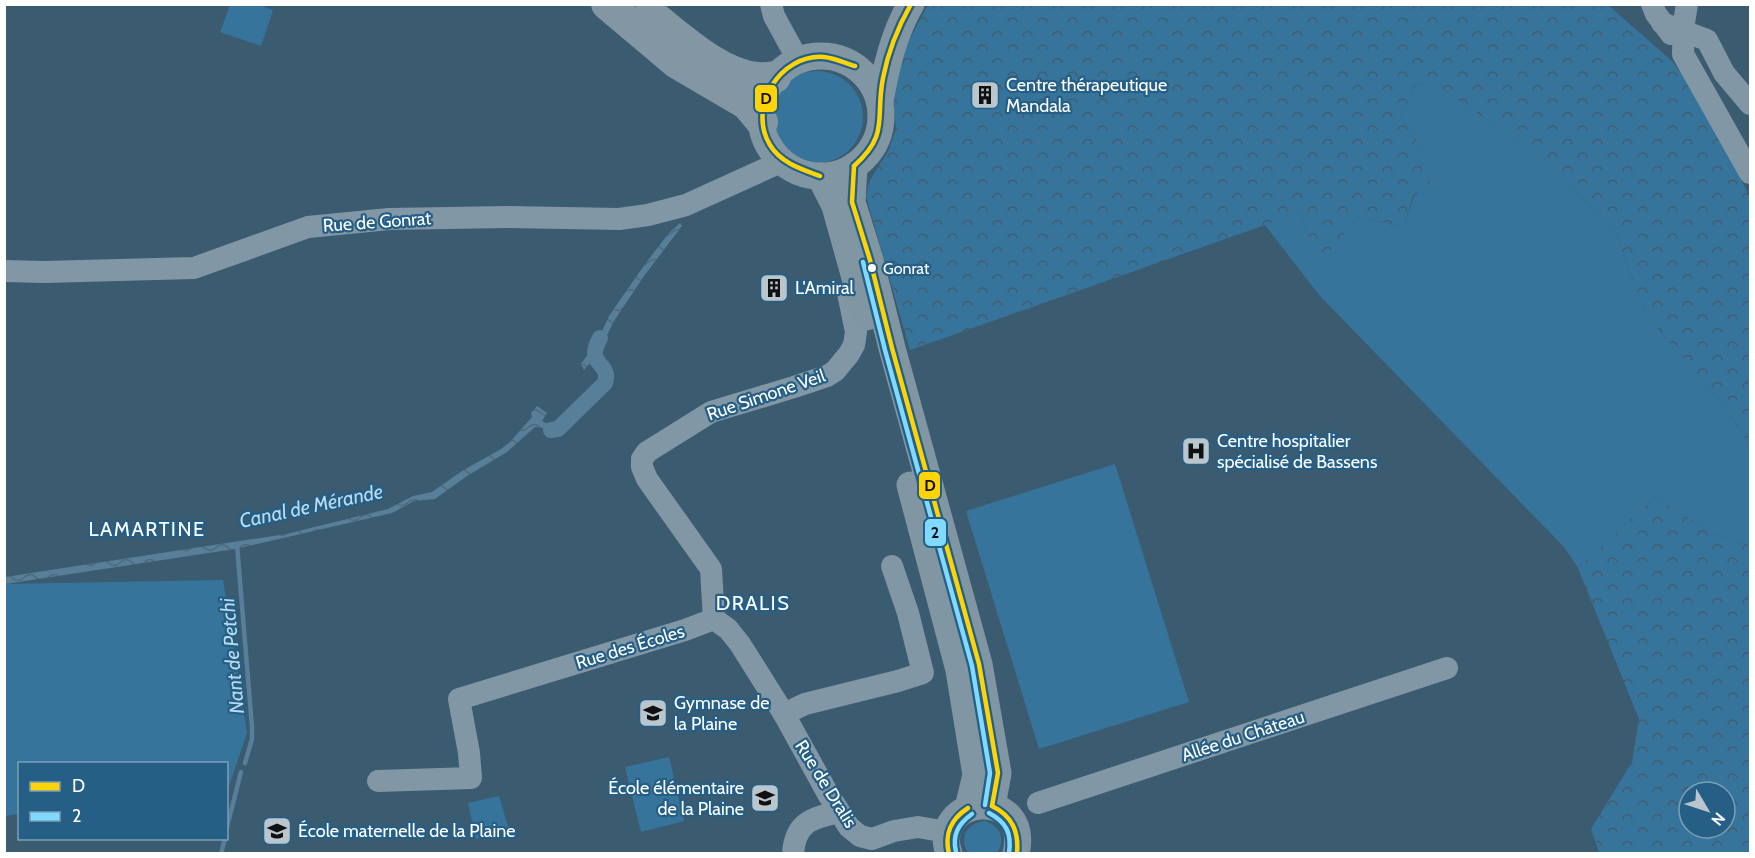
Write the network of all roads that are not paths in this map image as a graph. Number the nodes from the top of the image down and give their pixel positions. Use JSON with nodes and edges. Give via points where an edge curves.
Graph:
{"nodes":[{"id":1,"x":607,"y":4,"type":"edge"},
{"id":2,"x":637,"y":4,"type":"edge"},
{"id":3,"x":771,"y":4,"type":"edge"},
{"id":4,"x":908,"y":10,"type":"edge"},
{"id":5,"x":1659,"y":11,"type":"edge"},
{"id":6,"x":1684,"y":24,"type":"edge"},
{"id":7,"x":855,"y":66,"type":"junction"},
{"id":8,"x":787,"y":69,"type":"junction"},
{"id":9,"x":880,"y":101,"type":"junction"},
{"id":10,"x":1750,"y":104,"type":"edge"},
{"id":11,"x":772,"y":145,"type":"junction"},
{"id":12,"x":854,"y":166,"type":"junction"},
{"id":13,"x":1750,"y":173,"type":"edge"},
{"id":14,"x":820,"y":176,"type":"junction"},
{"id":15,"x":844,"y":238,"type":"junction"},
{"id":16,"x":4,"y":270,"type":"edge"},
{"id":17,"x":892,"y":566,"type":"dead end"},
{"id":18,"x":714,"y":619,"type":"junction"},
{"id":19,"x":1447,"y":668,"type":"dead end"},
{"id":20,"x":784,"y":714,"type":"junction"},
{"id":21,"x":378,"y":781,"type":"dead end"},
{"id":22,"x":1038,"y":803,"type":"dead end"},
{"id":23,"x":980,"y":807,"type":"junction"},
{"id":24,"x":839,"y":812,"type":"junction"},
{"id":25,"x":948,"y":843,"type":"edge"},
{"id":26,"x":871,"y":847,"type":"edge"},
{"id":27,"x":1017,"y":853,"type":"edge"},
{"id":28,"x":793,"y":854,"type":"edge"}],
"edges":[{"from":1,"to":11,"type":"highway","via":[[677,63],[747,104]]},
{"from":2,"to":8,"type":"highway","via":[[704,56],[736,72],[756,78]]},
{"from":3,"to":8,"type":"street"},
{"from":4,"to":7,"type":"main road"},
{"from":4,"to":9,"type":"main road","via":[[887,60]]},
{"from":5,"to":6,"type":"street"},
{"from":5,"to":6,"type":"street"},
{"from":6,"to":10,"type":"street","via":[[1707,40],[1725,73]]},
{"from":6,"to":13,"type":"street","via":[[1683,54]]},
{"from":7,"to":8,"type":"main road","via":[[842,59],[812,56]]},
{"from":7,"to":9,"type":"main road","via":[[866,75]]},
{"from":8,"to":11,"type":"main road","via":[[767,91],[762,107]]},
{"from":9,"to":12,"type":"main road","via":[[877,137]]},
{"from":11,"to":14,"type":"main road","via":[[804,173]]},
{"from":11,"to":16,"type":"street","name":"Rue de Gonrat","via":[[749,177],[686,205],[648,215],[619,219],[389,219],[308,227],[194,268]]},
{"from":12,"to":14,"type":"main road"},
{"from":12,"to":23,"type":"main road","via":[[852,202],[979,664],[998,773]]},
{"from":14,"to":15,"type":"main road","via":[[835,206]]},
{"from":15,"to":18,"type":"street","name":"Rue Simone Veil","via":[[840,261],[856,332],[854,345],[839,367],[827,376],[711,412],[642,459],[647,479],[711,569]]},
{"from":15,"to":23,"type":"main road","via":[[960,670]]},
{"from":17,"to":20,"type":"street","via":[[923,673],[805,704]]},
{"from":18,"to":20,"type":"street","via":[[740,644]]},
{"from":18,"to":21,"type":"street","name":"Rue des Écoles","via":[[459,699],[471,778]]},
{"from":19,"to":22,"type":"street","name":"Allée du Château"},
{"from":20,"to":24,"type":"street","name":"Rue de Dralis"},
{"from":23,"to":25,"type":"main road","via":[[958,814]]},
{"from":23,"to":27,"type":"main road","via":[[1009,816],[1015,825]]},
{"from":24,"to":26,"type":"street","name":"Rue de Dralis"},
{"from":24,"to":28,"type":"street","via":[[812,819],[799,829]]},
{"from":25,"to":26,"type":"street","name":"Rue de Dralis","via":[[918,827],[894,831]]}]}
